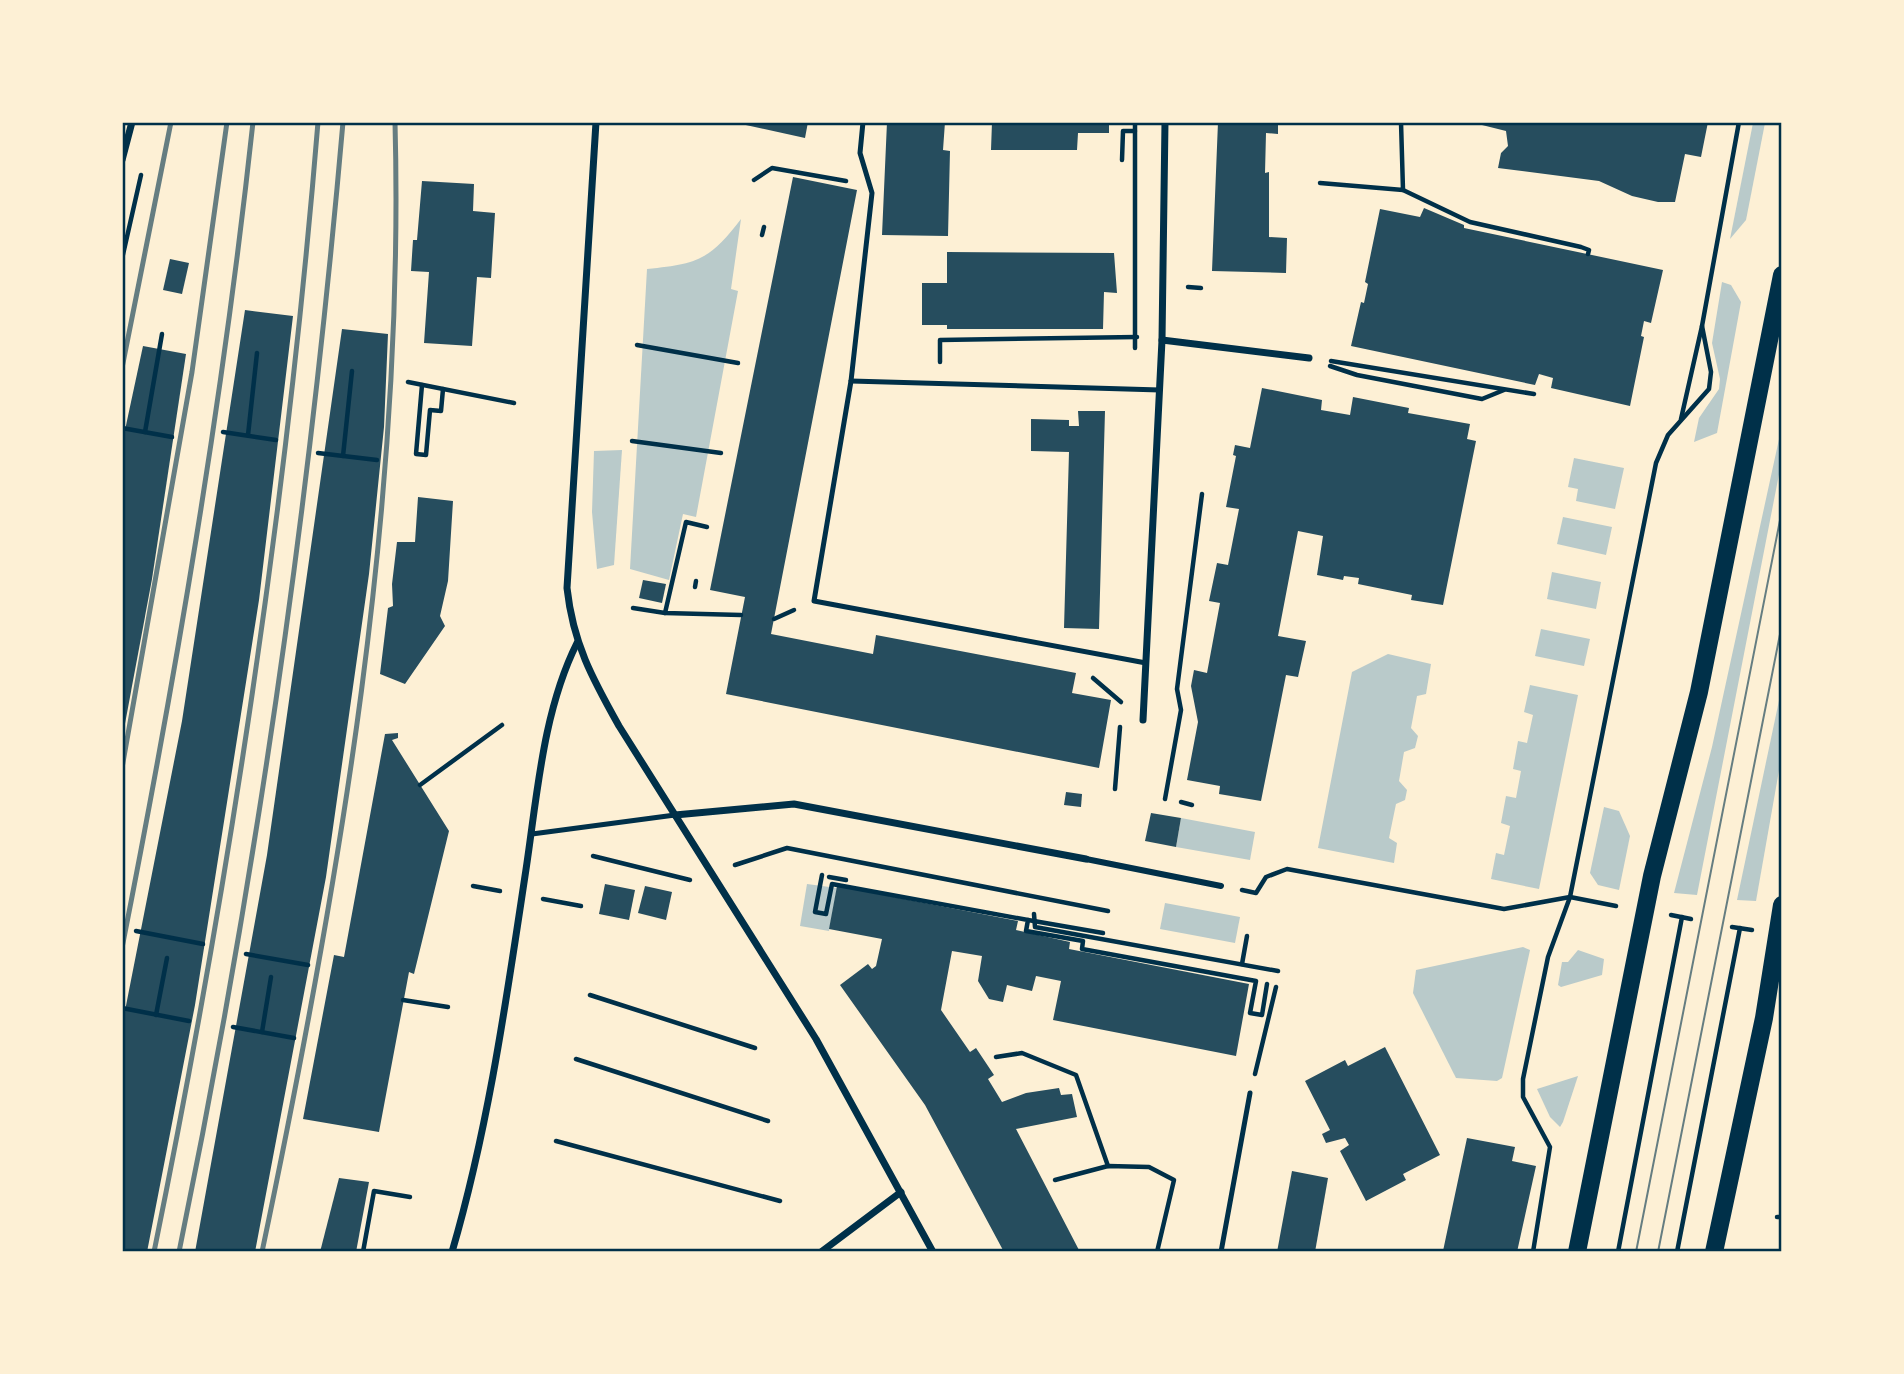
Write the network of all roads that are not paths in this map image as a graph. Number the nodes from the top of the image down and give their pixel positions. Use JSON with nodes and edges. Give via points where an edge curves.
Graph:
{"nodes":[{"id":1,"x":132,"y":122,"type":"edge"},
{"id":2,"x":596,"y":122,"type":"edge"},
{"id":3,"x":863,"y":122,"type":"edge"},
{"id":4,"x":1166,"y":122,"type":"edge"},
{"id":5,"x":122,"y":160,"type":"edge"},
{"id":6,"x":1782,"y":275,"type":"edge"},
{"id":7,"x":1162,"y":340,"type":"junction"},
{"id":8,"x":1309,"y":358,"type":"road end"},
{"id":9,"x":850,"y":381,"type":"junction"},
{"id":10,"x":1160,"y":390,"type":"junction"},
{"id":11,"x":577,"y":643,"type":"junction"},
{"id":12,"x":1146,"y":663,"type":"junction"},
{"id":13,"x":1143,"y":720,"type":"dead end"},
{"id":14,"x":675,"y":815,"type":"junction"},
{"id":15,"x":532,"y":834,"type":"junction"},
{"id":16,"x":1086,"y":859,"type":"joint"},
{"id":17,"x":1221,"y":886,"type":"dead end"},
{"id":18,"x":1782,"y":905,"type":"edge"},
{"id":19,"x":1250,"y":1093,"type":"road end"},
{"id":20,"x":901,"y":1192,"type":"junction"},
{"id":21,"x":452,"y":1251,"type":"edge"},
{"id":22,"x":821,"y":1251,"type":"edge"},
{"id":23,"x":933,"y":1251,"type":"edge"},
{"id":24,"x":1221,"y":1251,"type":"edge"},
{"id":25,"x":1577,"y":1251,"type":"edge"},
{"id":26,"x":1713,"y":1251,"type":"edge"}],
"edges":[{"from":1,"to":5,"type":"street"},
{"from":2,"to":11,"type":"street","via":[[567,587]]},
{"from":3,"to":9,"type":"lane","via":[[860,152],[872,185]]},
{"from":4,"to":7,"type":"street"},
{"from":6,"to":25,"type":"main road","via":[[1699,692],[1652,876]]},
{"from":7,"to":8,"type":"street"},
{"from":7,"to":10,"type":"street"},
{"from":9,"to":10,"type":"lane"},
{"from":9,"to":12,"type":"lane","via":[[814,601]]},
{"from":10,"to":12,"type":"street"},
{"from":11,"to":14,"type":"street","via":[[619,726]]},
{"from":11,"to":15,"type":"street","via":[[562,673]]},
{"from":12,"to":13,"type":"street"},
{"from":14,"to":15,"type":"lane"},
{"from":14,"to":16,"type":"street","via":[[794,804]]},
{"from":14,"to":20,"type":"street","via":[[816,1039]]},
{"from":15,"to":21,"type":"street","via":[[472,1182]]},
{"from":16,"to":17,"type":"street"},
{"from":18,"to":26,"type":"main road","via":[[1764,1017]]},
{"from":19,"to":24,"type":"lane"},
{"from":20,"to":22,"type":"street"},
{"from":20,"to":23,"type":"street"}]}
